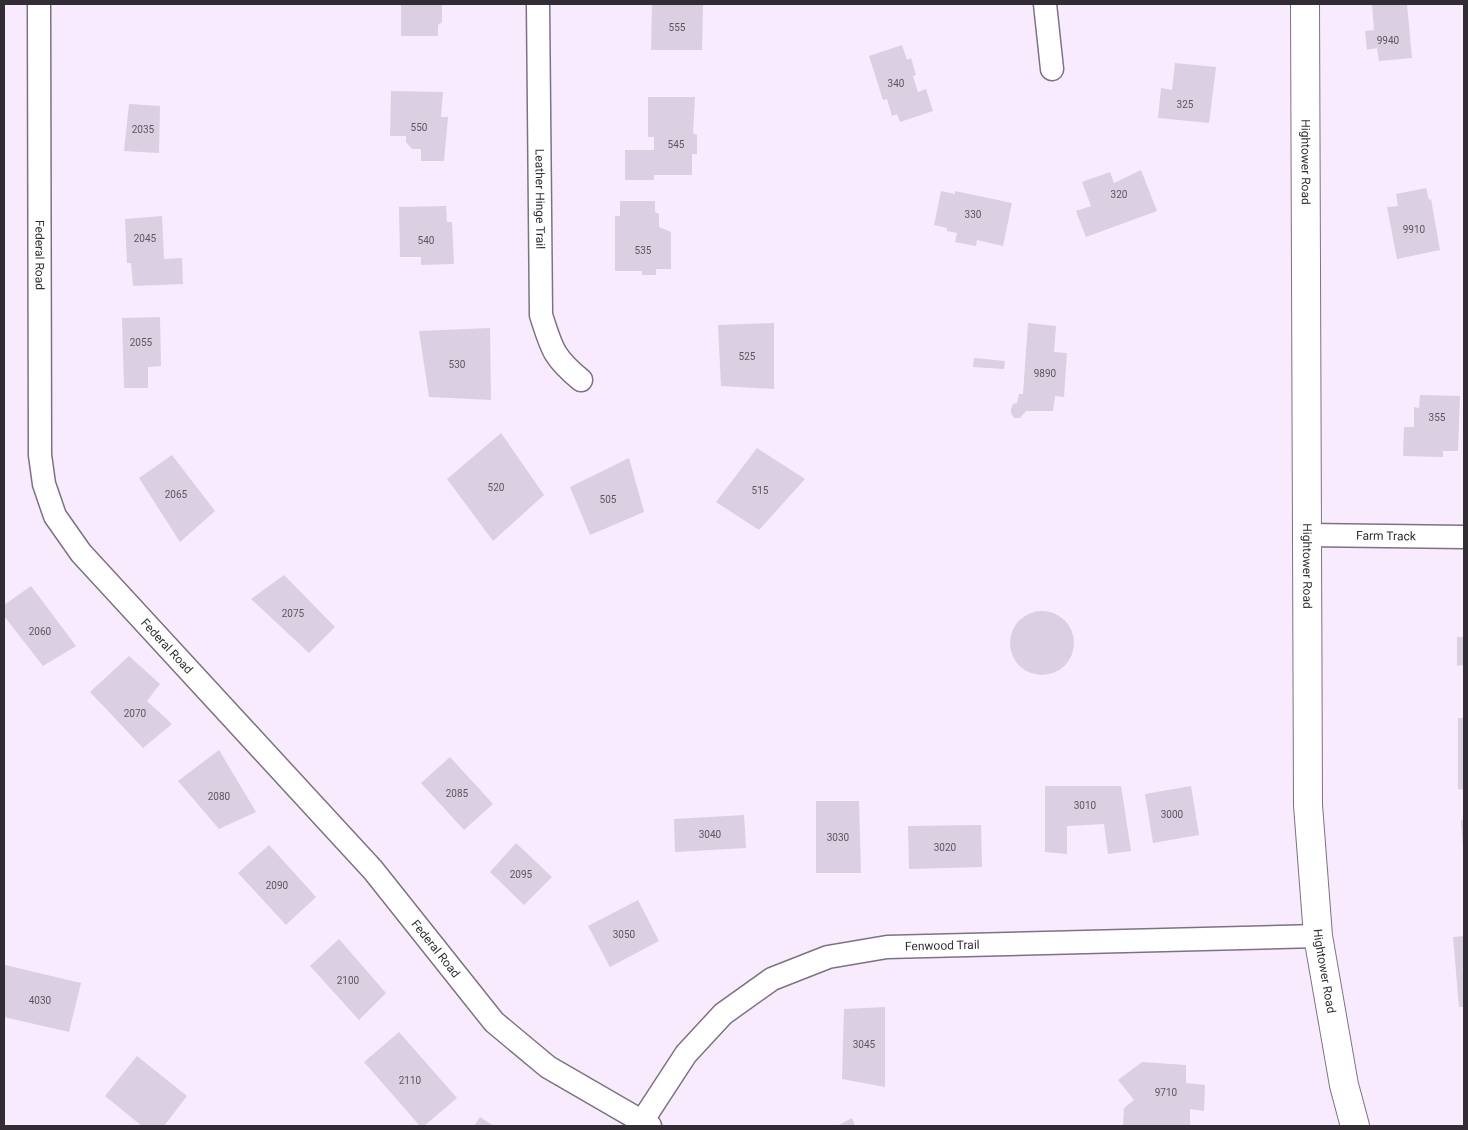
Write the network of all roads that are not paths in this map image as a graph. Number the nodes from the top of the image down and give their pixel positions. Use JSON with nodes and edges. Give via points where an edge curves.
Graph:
{"nodes":[{"id":1,"x":38,"y":4,"type":"edge"},
{"id":2,"x":538,"y":4,"type":"edge"},
{"id":3,"x":1045,"y":4,"type":"edge"},
{"id":4,"x":1305,"y":4,"type":"edge"},
{"id":5,"x":1052,"y":69,"type":"dead end"},
{"id":6,"x":581,"y":380,"type":"dead end"},
{"id":7,"x":1307,"y":535,"type":"junction"},
{"id":8,"x":1464,"y":537,"type":"edge"},
{"id":9,"x":1318,"y":936,"type":"junction"},
{"id":10,"x":644,"y":1125,"type":"edge"},
{"id":11,"x":1355,"y":1126,"type":"edge"}],
"edges":[{"from":1,"to":10,"type":"street","name":"Federal Road","via":[[40,455],[44,484],[56,516],[81,553],[373,870],[494,1022],[548,1067]]},
{"from":2,"to":6,"type":"street","name":"Leather Hinge Trail","via":[[540,316],[553,352]]},
{"from":3,"to":5,"type":"street"},
{"from":4,"to":7,"type":"street","name":"Hightower Road"},
{"from":7,"to":8,"type":"street","name":"Farm Track"},
{"from":7,"to":9,"type":"street","name":"Hightower Road","via":[[1308,805]]},
{"from":9,"to":10,"type":"street","name":"Fenwood Trail","via":[[887,948],[828,957],[772,979],[723,1014],[686,1054]]},
{"from":9,"to":11,"type":"street","name":"Hightower Road","via":[[1344,1085]]}]}
